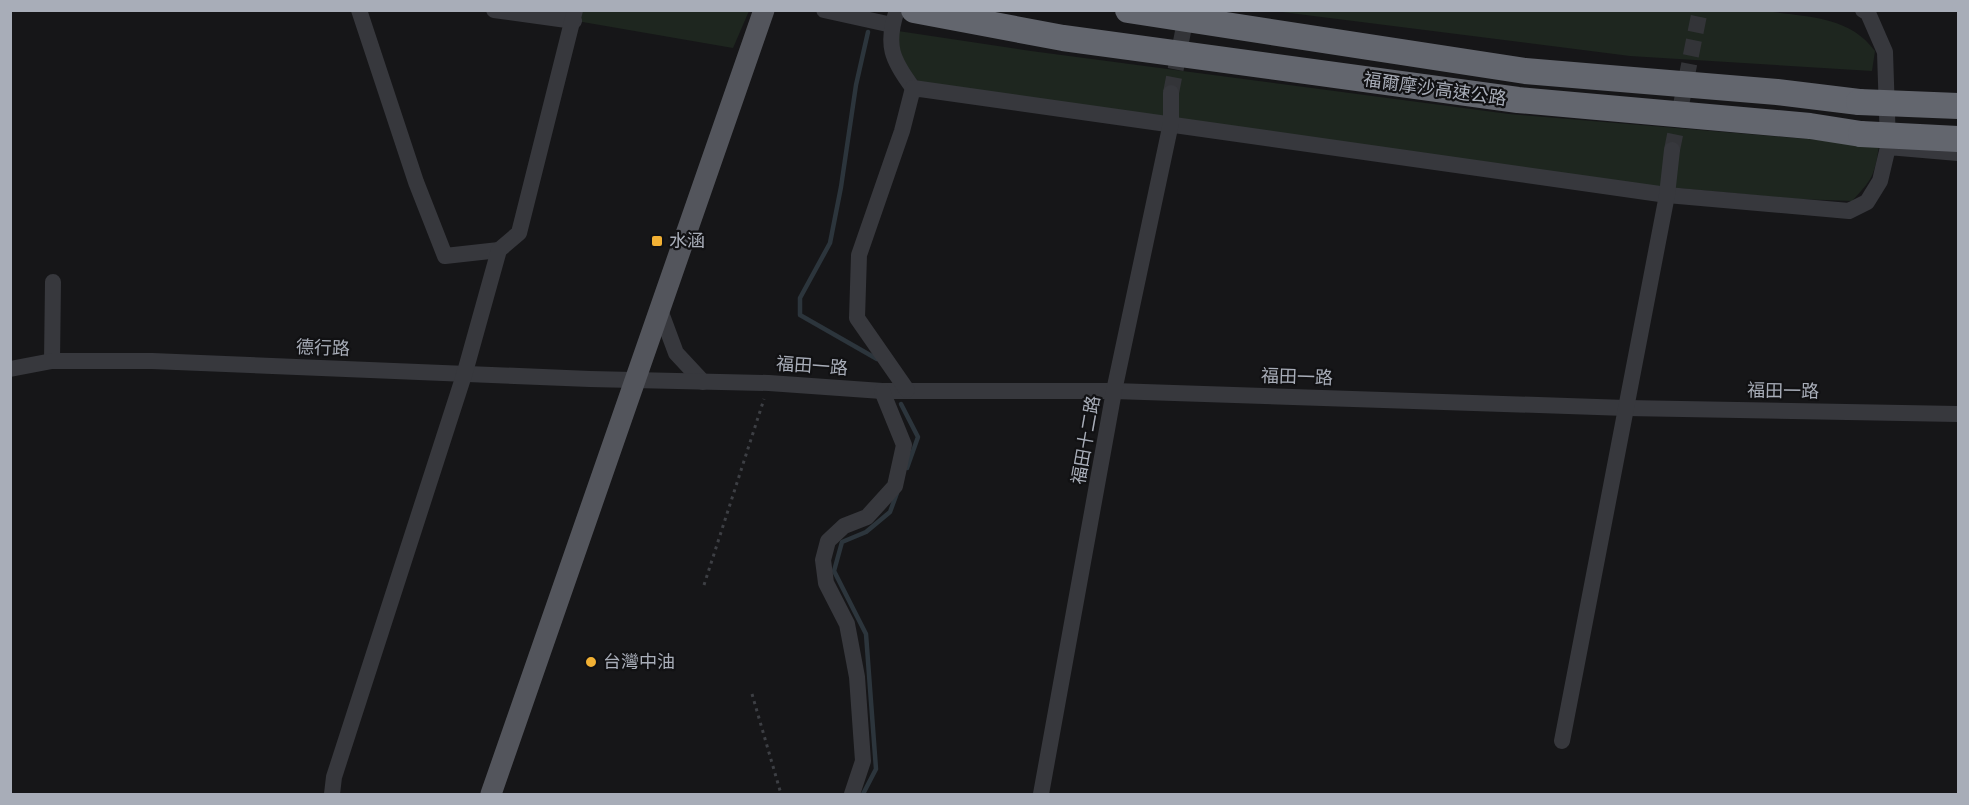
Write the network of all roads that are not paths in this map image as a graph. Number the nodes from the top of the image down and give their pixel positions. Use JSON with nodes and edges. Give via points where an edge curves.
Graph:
{"nodes":[{"id":1,"x":359,"y":10,"type":"edge"},
{"id":2,"x":494,"y":10,"type":"edge"},
{"id":3,"x":764,"y":10,"type":"edge"},
{"id":4,"x":824,"y":10,"type":"edge"},
{"id":5,"x":914,"y":10,"type":"edge"},
{"id":6,"x":1128,"y":10,"type":"edge"},
{"id":7,"x":1863,"y":10,"type":"edge"},
{"id":8,"x":574,"y":16,"type":"edge"},
{"id":9,"x":894,"y":18,"type":"edge"},
{"id":10,"x":914,"y":88,"type":"junction"},
{"id":11,"x":1171,"y":93,"type":"tunnel mouth"},
{"id":12,"x":1959,"y":106,"type":"edge"},
{"id":13,"x":1171,"y":123,"type":"junction"},
{"id":14,"x":1959,"y":139,"type":"edge"},
{"id":15,"x":1888,"y":147,"type":"junction"},
{"id":16,"x":1672,"y":150,"type":"tunnel mouth"},
{"id":17,"x":1959,"y":153,"type":"edge"},
{"id":18,"x":1667,"y":195,"type":"junction"},
{"id":19,"x":498,"y":250,"type":"junction"},
{"id":20,"x":53,"y":282,"type":"dead end"},
{"id":21,"x":660,"y":310,"type":"junction"},
{"id":22,"x":52,"y":361,"type":"junction"},
{"id":23,"x":10,"y":369,"type":"edge"},
{"id":24,"x":465,"y":372,"type":"junction"},
{"id":25,"x":634,"y":380,"type":"junction"},
{"id":26,"x":704,"y":382,"type":"junction"},
{"id":27,"x":907,"y":390,"type":"junction"},
{"id":28,"x":882,"y":391,"type":"junction"},
{"id":29,"x":1114,"y":391,"type":"junction"},
{"id":30,"x":1626,"y":408,"type":"junction"},
{"id":31,"x":1959,"y":414,"type":"edge"},
{"id":32,"x":1562,"y":741,"type":"dead end"},
{"id":33,"x":332,"y":795,"type":"edge"},
{"id":34,"x":491,"y":795,"type":"edge"},
{"id":35,"x":852,"y":795,"type":"edge"},
{"id":36,"x":1041,"y":795,"type":"edge"}],
"edges":[{"from":1,"to":19,"type":"street","via":[[445,256]]},
{"from":2,"to":8,"type":"street"},
{"from":3,"to":21,"type":"main road"},
{"from":4,"to":9,"type":"street","via":[[879,20]]},
{"from":5,"to":14,"type":"highway","name":"福爾摩沙高速公路","bridge":true,"via":[[1063,38],[1518,100],[1810,126],[1860,134]]},
{"from":6,"to":12,"type":"highway","name":"福爾摩沙高速公路","bridge":true,"via":[[1525,71],[1859,102]]},
{"from":7,"to":15,"type":"street","via":[[1868,13],[1885,52]]},
{"from":8,"to":19,"type":"street","via":[[519,233]]},
{"from":9,"to":10,"type":"street","via":[[891,45],[896,63]]},
{"from":10,"to":13,"type":"street"},
{"from":10,"to":27,"type":"street","via":[[859,255],[857,318]]},
{"from":11,"to":13,"type":"street","name":"福田十二路"},
{"from":13,"to":18,"type":"street"},
{"from":13,"to":29,"type":"street","name":"福田十二路"},
{"from":15,"to":17,"type":"street"},
{"from":15,"to":18,"type":"street","via":[[1880,182],[1867,202],[1849,211]]},
{"from":16,"to":18,"type":"street"},
{"from":18,"to":30,"type":"street"},
{"from":19,"to":24,"type":"street"},
{"from":20,"to":22,"type":"street"},
{"from":21,"to":25,"type":"main road"},
{"from":21,"to":26,"type":"street","via":[[676,353]]},
{"from":22,"to":23,"type":"street","name":"德行路"},
{"from":22,"to":24,"type":"street","name":"德行路"},
{"from":24,"to":25,"type":"street","name":"德行路"},
{"from":24,"to":33,"type":"street","via":[[334,777]]},
{"from":25,"to":26,"type":"street","name":"福田一路"},
{"from":25,"to":34,"type":"main road"},
{"from":26,"to":28,"type":"street","name":"福田一路"},
{"from":27,"to":28,"type":"street","name":"福田一路"},
{"from":27,"to":29,"type":"street","name":"福田一路"},
{"from":28,"to":35,"type":"street","via":[[904,445],[896,486],[867,517],[844,526],[828,541],[823,560],[826,583],[847,624],[857,677],[863,761]]},
{"from":29,"to":30,"type":"street","name":"福田一路"},
{"from":29,"to":36,"type":"street","name":"福田十二路"},
{"from":30,"to":31,"type":"street","name":"福田一路"},
{"from":30,"to":32,"type":"street"}]}
